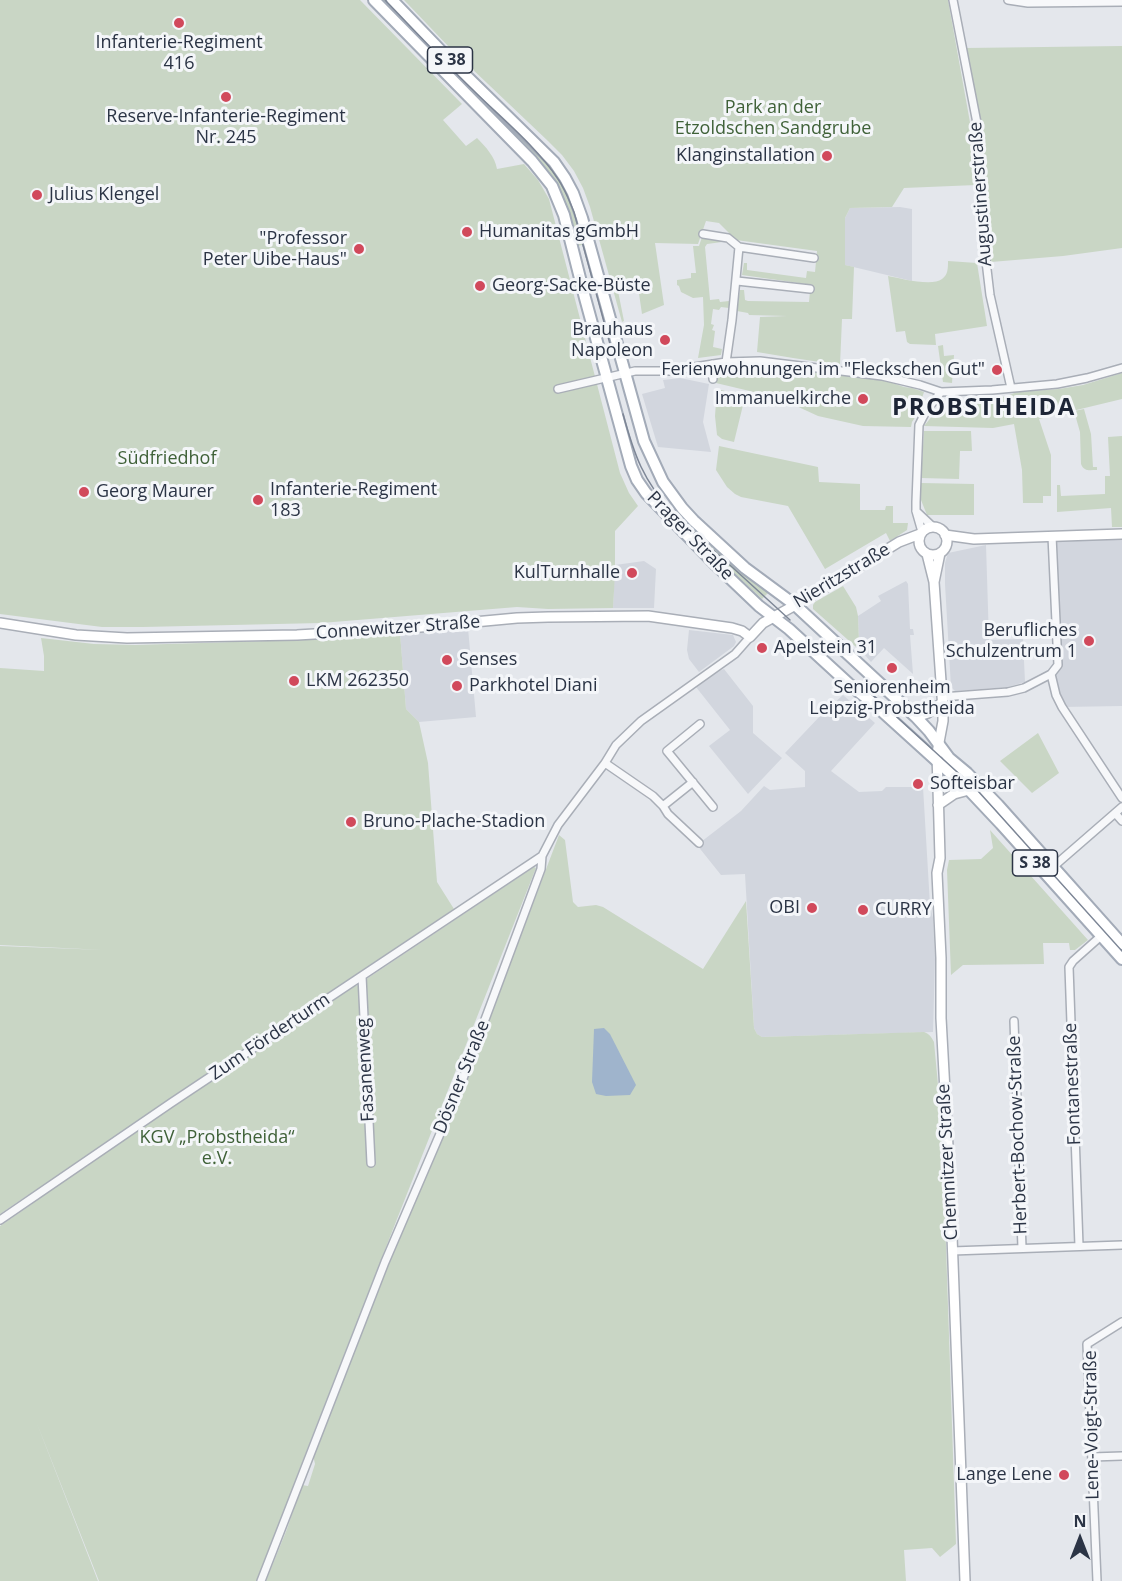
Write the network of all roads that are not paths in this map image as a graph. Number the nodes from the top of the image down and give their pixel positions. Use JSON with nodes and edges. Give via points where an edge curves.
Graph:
{"nodes":[{"id":1,"x":374,"y":0,"type":"edge"},
{"id":2,"x":392,"y":0,"type":"edge"},
{"id":3,"x":953,"y":0,"type":"edge"},
{"id":4,"x":1008,"y":0,"type":"edge"},
{"id":5,"x":1028,"y":2,"type":"edge"},
{"id":6,"x":1122,"y":2,"type":"edge"},
{"id":7,"x":703,"y":234,"type":"dead end"},
{"id":8,"x":740,"y":247,"type":"junction"},
{"id":9,"x":814,"y":258,"type":"dead end"},
{"id":10,"x":736,"y":281,"type":"junction"},
{"id":11,"x":810,"y":289,"type":"dead end"},
{"id":12,"x":726,"y":362,"type":"junction"},
{"id":13,"x":712,"y":364,"type":"junction"},
{"id":14,"x":1122,"y":368,"type":"edge"},
{"id":15,"x":625,"y":373,"type":"junction"},
{"id":16,"x":606,"y":377,"type":"junction"},
{"id":17,"x":713,"y":379,"type":"dead end"},
{"id":18,"x":558,"y":388,"type":"dead end"},
{"id":19,"x":1011,"y":388,"type":"junction"},
{"id":20,"x":941,"y":392,"type":"junction"},
{"id":21,"x":916,"y":511,"type":"junction"},
{"id":22,"x":933,"y":527,"type":"junction"},
{"id":23,"x":921,"y":533,"type":"junction"},
{"id":24,"x":1122,"y":534,"type":"edge"},
{"id":25,"x":945,"y":535,"type":"junction"},
{"id":26,"x":1052,"y":536,"type":"junction"},
{"id":27,"x":974,"y":539,"type":"junction"},
{"id":28,"x":899,"y":542,"type":"junction"},
{"id":29,"x":920,"y":546,"type":"junction"},
{"id":30,"x":943,"y":550,"type":"junction"},
{"id":31,"x":927,"y":554,"type":"junction"},
{"id":32,"x":934,"y":582,"type":"junction"},
{"id":33,"x":790,"y":608,"type":"junction"},
{"id":34,"x":774,"y":617,"type":"junction"},
{"id":35,"x":0,"y":623,"type":"edge"},
{"id":36,"x":750,"y":637,"type":"junction"},
{"id":37,"x":1051,"y":674,"type":"junction"},
{"id":38,"x":943,"y":699,"type":"junction"},
{"id":39,"x":916,"y":717,"type":"junction"},
{"id":40,"x":700,"y":724,"type":"dead end"},
{"id":41,"x":938,"y":743,"type":"junction"},
{"id":42,"x":937,"y":761,"type":"junction"},
{"id":43,"x":605,"y":763,"type":"junction"},
{"id":44,"x":693,"y":783,"type":"junction"},
{"id":45,"x":969,"y":790,"type":"junction"},
{"id":46,"x":1122,"y":798,"type":"edge"},
{"id":47,"x":938,"y":805,"type":"junction"},
{"id":48,"x":663,"y":806,"type":"junction"},
{"id":49,"x":713,"y":807,"type":"dead end"},
{"id":50,"x":1122,"y":807,"type":"edge"},
{"id":51,"x":1115,"y":813,"type":"junction"},
{"id":52,"x":1122,"y":821,"type":"edge"},
{"id":53,"x":699,"y":843,"type":"dead end"},
{"id":54,"x":542,"y":856,"type":"junction"},
{"id":55,"x":1053,"y":867,"type":"junction"},
{"id":56,"x":1101,"y":936,"type":"junction"},
{"id":57,"x":1122,"y":944,"type":"edge"},
{"id":58,"x":1122,"y":959,"type":"edge"},
{"id":59,"x":362,"y":976,"type":"junction"},
{"id":60,"x":1014,"y":1021,"type":"dead end"},
{"id":61,"x":371,"y":1163,"type":"dead end"},
{"id":62,"x":0,"y":1220,"type":"edge"},
{"id":63,"x":1122,"y":1245,"type":"edge"},
{"id":64,"x":1079,"y":1246,"type":"junction"},
{"id":65,"x":1022,"y":1248,"type":"junction"},
{"id":66,"x":952,"y":1251,"type":"junction"},
{"id":67,"x":1122,"y":1322,"type":"edge"},
{"id":68,"x":1122,"y":1456,"type":"edge"},
{"id":69,"x":1092,"y":1457,"type":"junction"},
{"id":70,"x":261,"y":1581,"type":"edge"},
{"id":71,"x":965,"y":1581,"type":"edge"},
{"id":72,"x":1097,"y":1581,"type":"edge"}],
"edges":[{"from":1,"to":16,"type":"main road","name":"Prager Straße","number":"S 38","via":[[552,186],[564,215]]},
{"from":2,"to":15,"type":"main road","name":"Prager Straße","number":"S 38","via":[[565,178],[582,218]]},
{"from":3,"to":19,"type":"street","name":"Augustinerstraße","via":[[977,123],[990,295]]},
{"from":4,"to":5,"type":"street"},
{"from":5,"to":6,"type":"street"},
{"from":7,"to":8,"type":"street","via":[[728,238]]},
{"from":8,"to":9,"type":"street"},
{"from":8,"to":10,"type":"street"},
{"from":10,"to":11,"type":"street"},
{"from":10,"to":12,"type":"street"},
{"from":12,"to":13,"type":"street"},
{"from":12,"to":20,"type":"street","via":[[760,361],[882,376]]},
{"from":13,"to":15,"type":"street"},
{"from":13,"to":17,"type":"street"},
{"from":14,"to":19,"type":"street","via":[[1057,384]]},
{"from":15,"to":16,"type":"street"},
{"from":15,"to":33,"type":"main road","name":"Prager Straße","number":"S 38","via":[[646,448],[671,494],[694,521]]},
{"from":16,"to":18,"type":"street"},
{"from":16,"to":34,"type":"main road","name":"Prager Straße","number":"S 38","via":[[637,480],[657,506]]},
{"from":19,"to":20,"type":"street"},
{"from":20,"to":21,"type":"street","via":[[919,425]]},
{"from":21,"to":22,"type":"street"},
{"from":21,"to":23,"type":"street"},
{"from":22,"to":23,"type":"street"},
{"from":22,"to":25,"type":"street"},
{"from":23,"to":28,"type":"street","name":"Nieritzstraße"},
{"from":23,"to":29,"type":"street"},
{"from":24,"to":26,"type":"street"},
{"from":25,"to":27,"type":"street"},
{"from":25,"to":30,"type":"street"},
{"from":26,"to":27,"type":"street"},
{"from":26,"to":37,"type":"street","via":[[1058,665]]},
{"from":27,"to":30,"type":"street"},
{"from":28,"to":29,"type":"street","name":"Nieritzstraße"},
{"from":28,"to":33,"type":"street","name":"Nieritzstraße"},
{"from":29,"to":31,"type":"street"},
{"from":30,"to":31,"type":"street","via":[[936,555]]},
{"from":30,"to":32,"type":"street"},
{"from":31,"to":32,"type":"street"},
{"from":32,"to":38,"type":"street","name":"Chemnitzer Straße"},
{"from":33,"to":34,"type":"street"},
{"from":33,"to":39,"type":"main road","name":"Prager Straße","number":"S 38"},
{"from":34,"to":36,"type":"street"},
{"from":34,"to":42,"type":"main road","name":"Prager Straße","number":"S 38"},
{"from":35,"to":36,"type":"street","name":"Connewitzer Straße","via":[[76,635],[127,638],[297,635],[517,618],[648,616],[732,628]]},
{"from":36,"to":43,"type":"street","name":"Dösner Straße","via":[[735,654],[641,721],[616,745]]},
{"from":37,"to":38,"type":"street","via":[[1008,692]]},
{"from":37,"to":46,"type":"street","via":[[1062,707]]},
{"from":38,"to":39,"type":"street","via":[[928,713]]},
{"from":38,"to":41,"type":"street","name":"Chemnitzer Straße"},
{"from":39,"to":41,"type":"main road","name":"Prager Straße","number":"S 38"},
{"from":40,"to":44,"type":"street","via":[[667,751]]},
{"from":41,"to":42,"type":"street","name":"Chemnitzer Straße"},
{"from":41,"to":55,"type":"main road","name":"Prager Straße","number":"S 38"},
{"from":42,"to":45,"type":"main road","name":"Prager Straße","number":"S 38"},
{"from":42,"to":47,"type":"street","name":"Chemnitzer Straße"},
{"from":43,"to":48,"type":"street"},
{"from":43,"to":54,"type":"street","name":"Dösner Straße","via":[[558,825]]},
{"from":44,"to":48,"type":"street"},
{"from":44,"to":49,"type":"street"},
{"from":45,"to":47,"type":"street"},
{"from":45,"to":56,"type":"main road","name":"Prager Straße","number":"S 38"},
{"from":47,"to":66,"type":"street","name":"Chemnitzer Straße","via":[[941,1011]]},
{"from":48,"to":53,"type":"street"},
{"from":50,"to":51,"type":"street"},
{"from":51,"to":52,"type":"street"},
{"from":51,"to":55,"type":"street"},
{"from":54,"to":59,"type":"street","name":"Zum Förderturm"},
{"from":54,"to":70,"type":"street","name":"Dösner Straße","via":[[542,869],[458,1092],[385,1262]]},
{"from":55,"to":57,"type":"main road","name":"Prager Straße"},
{"from":56,"to":58,"type":"main road","name":"Prager Straße"},
{"from":56,"to":64,"type":"street","name":"Fontanestraße","via":[[1069,967]]},
{"from":59,"to":61,"type":"street","name":"Fasanenweg"},
{"from":59,"to":62,"type":"street","name":"Zum Förderturm"},
{"from":60,"to":65,"type":"street","name":"Herbert-Bochow-Straße"},
{"from":63,"to":64,"type":"street"},
{"from":64,"to":65,"type":"street"},
{"from":65,"to":66,"type":"street"},
{"from":66,"to":71,"type":"street","name":"Chemnitzer Straße"},
{"from":67,"to":69,"type":"street","name":"Lene-Voigt-Straße","via":[[1087,1344]]},
{"from":68,"to":69,"type":"street"},
{"from":69,"to":72,"type":"street","name":"Lene-Voigt-Straße"}]}
